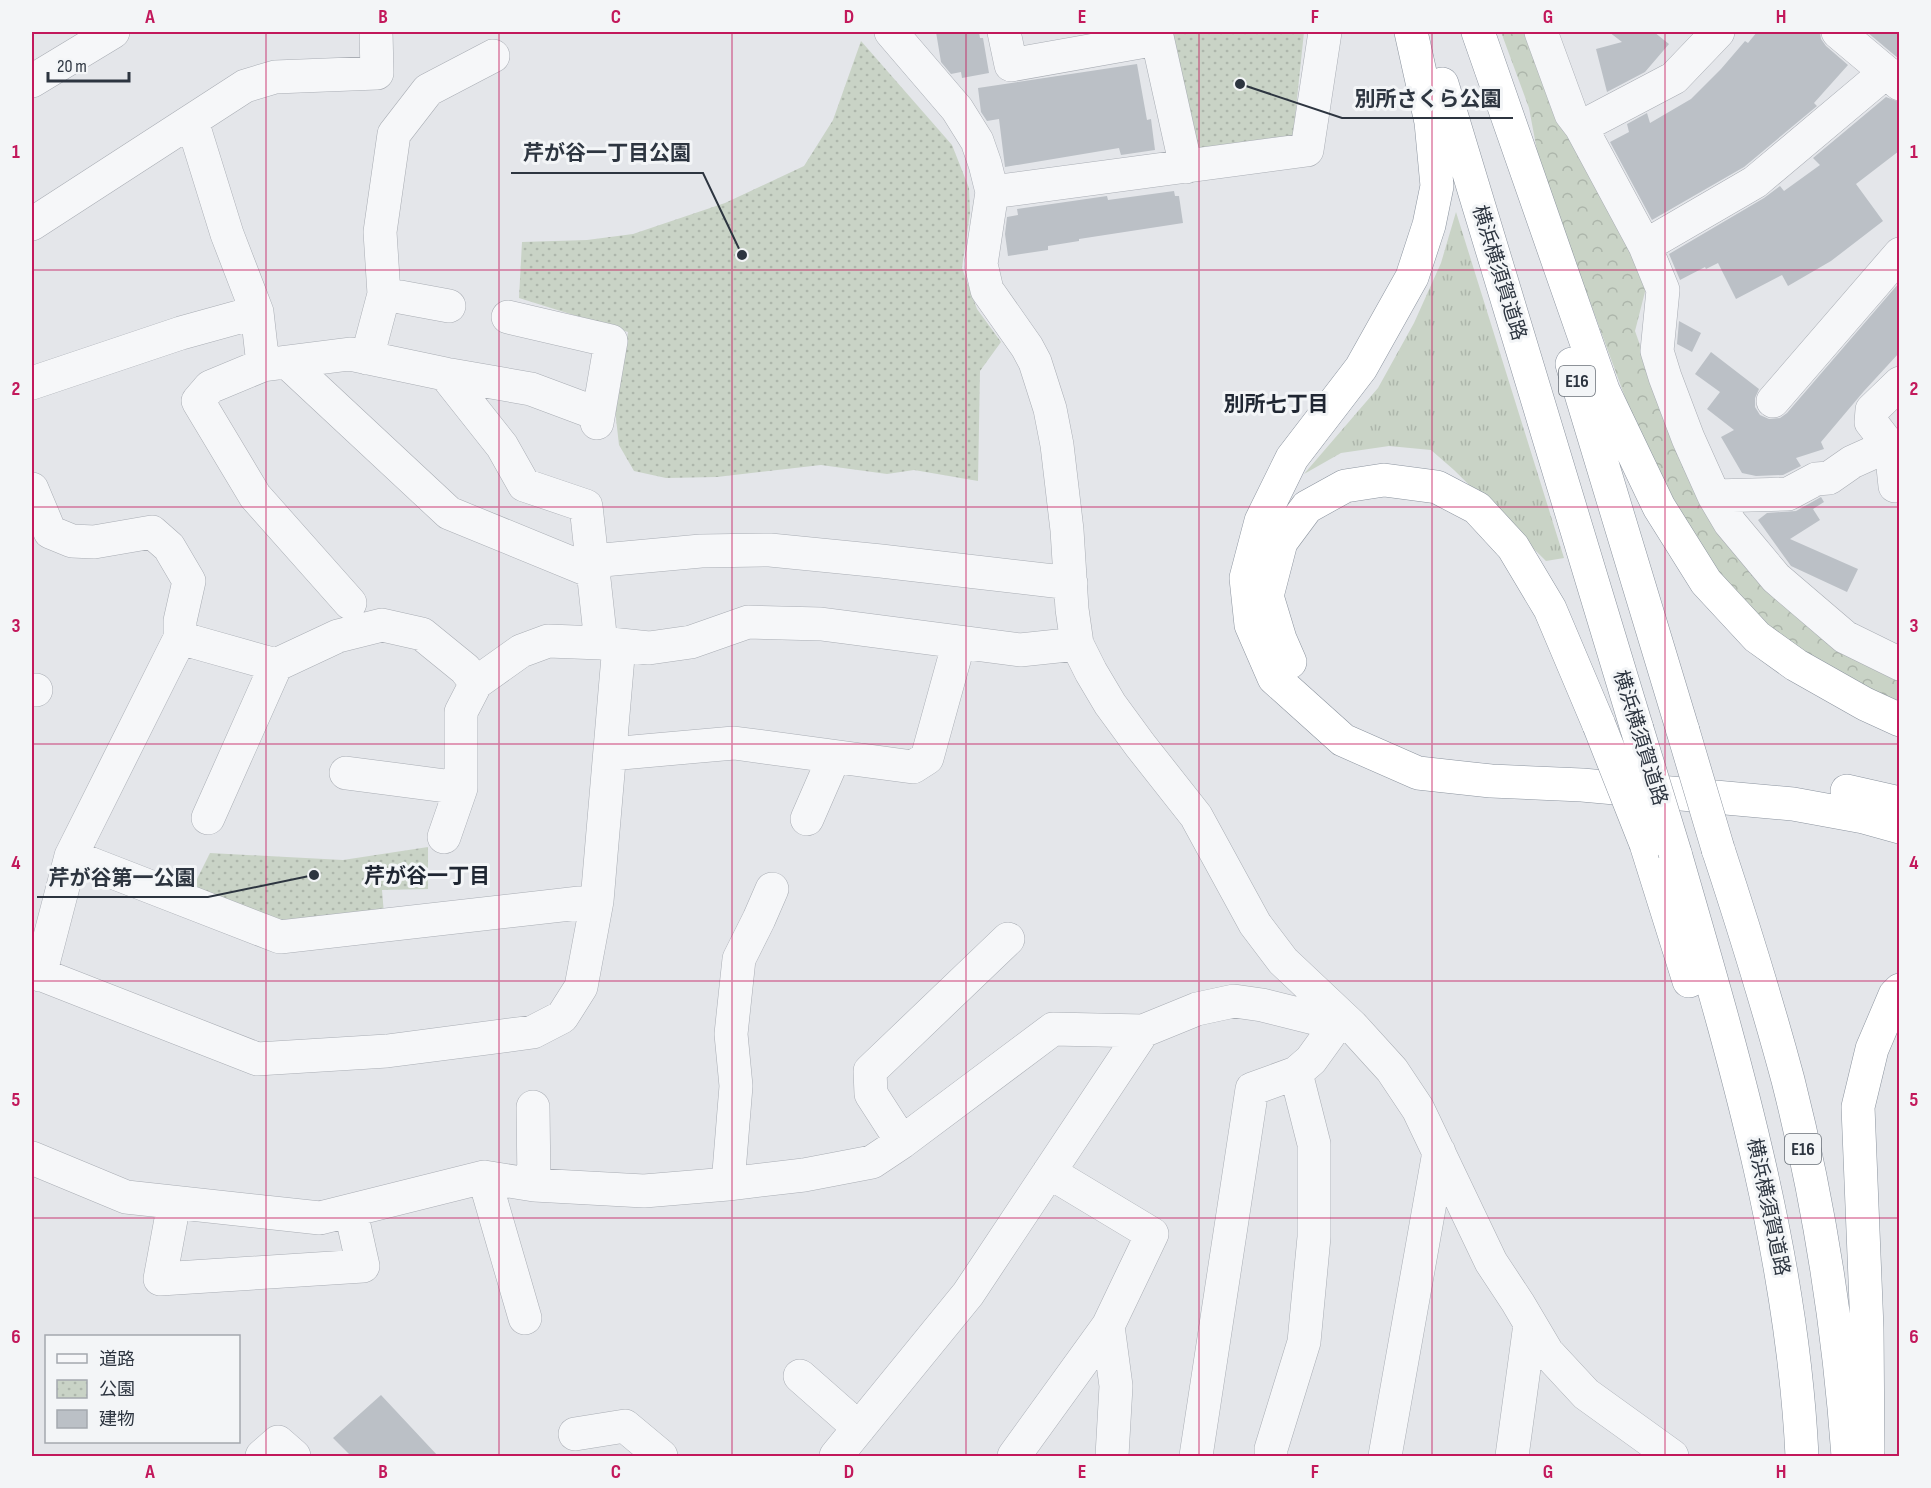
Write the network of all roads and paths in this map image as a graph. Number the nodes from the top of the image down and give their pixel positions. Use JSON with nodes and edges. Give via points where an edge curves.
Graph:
{"nodes":[{"id":1,"x":112,"y":32,"type":"edge"},
{"id":2,"x":376,"y":32,"type":"edge"},
{"id":3,"x":891,"y":32,"type":"edge"},
{"id":4,"x":1004,"y":32,"type":"edge"},
{"id":5,"x":1411,"y":32,"type":"edge"},
{"id":6,"x":1426,"y":32,"type":"edge"},
{"id":7,"x":1472,"y":32,"type":"edge"},
{"id":8,"x":1478,"y":32,"type":"edge"},
{"id":9,"x":1541,"y":32,"type":"edge"},
{"id":10,"x":1718,"y":32,"type":"edge"},
{"id":11,"x":1838,"y":32,"type":"edge"},
{"id":12,"x":1156,"y":35,"type":"edge"},
{"id":13,"x":1323,"y":45,"type":"edge"},
{"id":14,"x":493,"y":56,"type":"dead end"},
{"id":15,"x":1893,"y":78,"type":"edge"},
{"id":16,"x":32,"y":81,"type":"edge"},
{"id":17,"x":1576,"y":120,"type":"junction"},
{"id":18,"x":192,"y":121,"type":"junction"},
{"id":19,"x":1186,"y":167,"type":"junction"},
{"id":20,"x":992,"y":192,"type":"junction"},
{"id":21,"x":32,"y":220,"type":"edge"},
{"id":22,"x":1645,"y":246,"type":"junction"},
{"id":23,"x":1899,"y":254,"type":"edge"},
{"id":24,"x":384,"y":294,"type":"junction"},
{"id":25,"x":449,"y":306,"type":"dead end"},
{"id":26,"x":257,"y":312,"type":"junction"},
{"id":27,"x":508,"y":317,"type":"dead end"},
{"id":28,"x":367,"y":358,"type":"junction"},
{"id":29,"x":275,"y":363,"type":"junction"},
{"id":30,"x":445,"y":374,"type":"junction"},
{"id":31,"x":32,"y":383,"type":"edge"},
{"id":32,"x":1899,"y":383,"type":"edge"},
{"id":33,"x":1773,"y":401,"type":"dead end"},
{"id":34,"x":1887,"y":443,"type":"junction"},
{"id":35,"x":1895,"y":486,"type":"dead end"},
{"id":36,"x":32,"y":489,"type":"edge"},
{"id":37,"x":1714,"y":496,"type":"junction"},
{"id":38,"x":593,"y":566,"type":"junction"},
{"id":39,"x":1071,"y":583,"type":"junction"},
{"id":40,"x":350,"y":603,"type":"dead end"},
{"id":41,"x":180,"y":638,"type":"junction"},
{"id":42,"x":959,"y":642,"type":"junction"},
{"id":43,"x":610,"y":644,"type":"junction"},
{"id":44,"x":1077,"y":644,"type":"junction"},
{"id":45,"x":1899,"y":664,"type":"edge"},
{"id":46,"x":276,"y":665,"type":"junction"},
{"id":47,"x":476,"y":683,"type":"junction"},
{"id":48,"x":1899,"y":720,"type":"edge"},
{"id":49,"x":610,"y":754,"type":"junction"},
{"id":50,"x":834,"y":756,"type":"junction"},
{"id":51,"x":346,"y":773,"type":"dead end"},
{"id":52,"x":461,"y":788,"type":"junction"},
{"id":53,"x":1899,"y":802,"type":"edge"},
{"id":54,"x":208,"y":818,"type":"dead end"},
{"id":55,"x":807,"y":819,"type":"dead end"},
{"id":56,"x":1899,"y":827,"type":"edge"},
{"id":57,"x":444,"y":837,"type":"dead end"},
{"id":58,"x":1661,"y":848,"type":"junction"},
{"id":59,"x":70,"y":856,"type":"junction"},
{"id":60,"x":772,"y":889,"type":"dead end"},
{"id":61,"x":597,"y":902,"type":"junction"},
{"id":62,"x":1008,"y":939,"type":"dead end"},
{"id":63,"x":36,"y":973,"type":"edge"},
{"id":64,"x":1899,"y":990,"type":"edge"},
{"id":65,"x":1342,"y":1017,"type":"junction"},
{"id":66,"x":1143,"y":1031,"type":"junction"},
{"id":67,"x":1296,"y":1073,"type":"junction"},
{"id":68,"x":533,"y":1107,"type":"dead end"},
{"id":69,"x":902,"y":1142,"type":"junction"},
{"id":70,"x":1439,"y":1152,"type":"junction"},
{"id":71,"x":32,"y":1158,"type":"edge"},
{"id":72,"x":1049,"y":1172,"type":"junction"},
{"id":73,"x":484,"y":1177,"type":"junction"},
{"id":74,"x":728,"y":1184,"type":"junction"},
{"id":75,"x":534,"y":1185,"type":"junction"},
{"id":76,"x":174,"y":1203,"type":"junction"},
{"id":77,"x":351,"y":1212,"type":"junction"},
{"id":78,"x":525,"y":1318,"type":"dead end"},
{"id":79,"x":1530,"y":1324,"type":"junction"},
{"id":80,"x":1108,"y":1326,"type":"junction"},
{"id":81,"x":800,"y":1376,"type":"dead end"},
{"id":82,"x":859,"y":1428,"type":"junction"},
{"id":83,"x":574,"y":1434,"type":"dead end"},
{"id":84,"x":262,"y":1456,"type":"edge"},
{"id":85,"x":294,"y":1456,"type":"edge"},
{"id":86,"x":661,"y":1456,"type":"edge"},
{"id":87,"x":836,"y":1456,"type":"edge"},
{"id":88,"x":1014,"y":1456,"type":"edge"},
{"id":89,"x":1112,"y":1456,"type":"edge"},
{"id":90,"x":1196,"y":1456,"type":"edge"},
{"id":91,"x":1271,"y":1456,"type":"edge"},
{"id":92,"x":1386,"y":1456,"type":"edge"},
{"id":93,"x":1512,"y":1456,"type":"edge"},
{"id":94,"x":1672,"y":1456,"type":"edge"},
{"id":95,"x":1802,"y":1456,"type":"edge"},
{"id":96,"x":1848,"y":1456,"type":"edge"},
{"id":97,"x":1868,"y":1456,"type":"edge"}],
"edges":[{"from":1,"to":16,"type":"street"},
{"from":2,"to":18,"type":"street","via":[[377,73],[275,77],[245,86]]},
{"from":3,"to":20,"type":"street","via":[[957,109],[980,148]]},
{"from":4,"to":12,"type":"street","via":[[1011,65]]},
{"from":5,"to":56,"type":"highway","via":[[1431,122],[1437,186],[1429,225],[1412,277],[1361,368],[1292,458],[1261,521],[1246,578],[1251,626],[1274,678],[1343,740],[1418,773],[1793,804]]},
{"from":6,"to":58,"type":"highway","name":"横浜横須賀道路","number":"E16","bridge":true,"via":[[1637,729]]},
{"from":7,"to":96,"type":"highway","number":"E16","bridge":true,"via":[[1788,1081],[1818,1216],[1834,1317]]},
{"from":8,"to":48,"type":"highway","via":[[1602,390],[1659,507],[1706,582],[1757,637],[1796,665]]},
{"from":9,"to":17,"type":"street"},
{"from":10,"to":17,"type":"street","via":[[1674,78]]},
{"from":11,"to":15,"type":"street"},
{"from":12,"to":19,"type":"street"},
{"from":13,"to":19,"type":"street","via":[[1308,150]]},
{"from":14,"to":24,"type":"street","via":[[428,90],[394,134],[380,232]]},
{"from":15,"to":22,"type":"street","via":[[1755,182]]},
{"from":17,"to":22,"type":"street"},
{"from":18,"to":21,"type":"street"},
{"from":18,"to":26,"type":"street","via":[[227,234]]},
{"from":19,"to":20,"type":"street"},
{"from":20,"to":39,"type":"street","via":[[981,264],[987,290],[1035,362],[1050,409]]},
{"from":22,"to":37,"type":"street","via":[[1663,290],[1657,351]]},
{"from":23,"to":33,"type":"street"},
{"from":24,"to":25,"type":"street"},
{"from":24,"to":28,"type":"street"},
{"from":26,"to":29,"type":"street"},
{"from":26,"to":31,"type":"street"},
{"from":27,"to":30,"type":"street","via":[[611,341],[597,419],[531,390]]},
{"from":28,"to":29,"type":"street","via":[[350,354]]},
{"from":28,"to":30,"type":"street"},
{"from":29,"to":38,"type":"street","via":[[449,513]]},
{"from":29,"to":40,"type":"street","via":[[210,387],[198,401],[255,496]]},
{"from":30,"to":38,"type":"street","via":[[502,446],[524,485],[586,506]]},
{"from":32,"to":34,"type":"street","via":[[1872,410],[1871,422]]},
{"from":34,"to":35,"type":"street","via":[[1891,448]]},
{"from":34,"to":37,"type":"street","via":[[1829,478],[1816,479],[1788,494]]},
{"from":36,"to":41,"type":"street","via":[[50,532],[72,541],[94,542],[152,532],[169,547],[189,581]]},
{"from":37,"to":45,"type":"street","via":[[1730,523],[1776,579],[1845,637]]},
{"from":38,"to":39,"type":"street","via":[[701,551],[770,550]]},
{"from":38,"to":43,"type":"street"},
{"from":39,"to":44,"type":"street"},
{"from":41,"to":46,"type":"street"},
{"from":41,"to":59,"type":"street"},
{"from":42,"to":43,"type":"street","via":[[821,624],[748,622],[691,642],[649,648]]},
{"from":42,"to":44,"type":"street","via":[[1020,650]]},
{"from":42,"to":50,"type":"street","via":[[927,758],[913,768]]},
{"from":43,"to":47,"type":"street","via":[[548,641],[521,651]]},
{"from":43,"to":49,"type":"street"},
{"from":44,"to":65,"type":"street","via":[[1110,704],[1196,816],[1255,924],[1283,961]]},
{"from":46,"to":47,"type":"street","via":[[338,636],[382,626],[422,634]]},
{"from":46,"to":54,"type":"street"},
{"from":47,"to":52,"type":"street","via":[[461,712]]},
{"from":49,"to":50,"type":"street","via":[[734,743]]},
{"from":49,"to":61,"type":"street"},
{"from":50,"to":55,"type":"street"},
{"from":51,"to":52,"type":"street"},
{"from":52,"to":57,"type":"street"},
{"from":53,"to":58,"type":"highway","bridge":true,"via":[[1799,782],[1444,758],[1372,734],[1330,706],[1296,674],[1267,596],[1281,542],[1307,507],[1345,486],[1384,480],[1437,487],[1477,508],[1513,547],[1550,609],[1599,725]]},
{"from":58,"to":95,"type":"highway","name":"横浜横須賀道路","number":"E16","via":[[1744,1098],[1774,1227],[1791,1325]]},
{"from":59,"to":61,"type":"street","via":[[179,889],[280,937]]},
{"from":59,"to":63,"type":"street"},
{"from":60,"to":74,"type":"street","via":[[739,959],[730,1034],[736,1086]]},
{"from":61,"to":63,"type":"street","via":[[581,987],[562,1017],[533,1046],[257,1059]]},
{"from":62,"to":69,"type":"street","via":[[870,1071],[870,1094]]},
{"from":64,"to":97,"type":"highway","via":[[1872,1049],[1858,1107]]},
{"from":65,"to":66,"type":"street","via":[[1314,1018],[1234,1001],[1197,1009]]},
{"from":65,"to":67,"type":"street","via":[[1311,1060]]},
{"from":65,"to":70,"type":"street","via":[[1392,1070],[1418,1109]]},
{"from":66,"to":69,"type":"street","via":[[1053,1029]]},
{"from":66,"to":72,"type":"street"},
{"from":67,"to":90,"type":"street","via":[[1252,1089]]},
{"from":67,"to":91,"type":"street","via":[[1314,1144],[1314,1237],[1304,1342]]},
{"from":68,"to":75,"type":"street"},
{"from":69,"to":74,"type":"street","via":[[872,1162]]},
{"from":70,"to":79,"type":"street","via":[[1491,1262]]},
{"from":70,"to":92,"type":"street"},
{"from":71,"to":76,"type":"street","via":[[126,1197]]},
{"from":72,"to":80,"type":"street","via":[[1152,1234]]},
{"from":72,"to":82,"type":"street","via":[[968,1294]]},
{"from":73,"to":75,"type":"street"},
{"from":73,"to":77,"type":"street"},
{"from":73,"to":78,"type":"street"},
{"from":74,"to":75,"type":"street","via":[[644,1191]]},
{"from":76,"to":77,"type":"street","via":[[320,1218]]},
{"from":76,"to":77,"type":"street","via":[[160,1279],[363,1266]]},
{"from":79,"to":93,"type":"street"},
{"from":79,"to":94,"type":"street","via":[[1547,1352],[1586,1394]]},
{"from":80,"to":88,"type":"street"},
{"from":80,"to":89,"type":"street","via":[[1116,1386]]},
{"from":81,"to":82,"type":"street"},
{"from":82,"to":87,"type":"street"},
{"from":83,"to":86,"type":"street","via":[[625,1426]]},
{"from":84,"to":85,"type":"street","via":[[278,1442]]}]}
